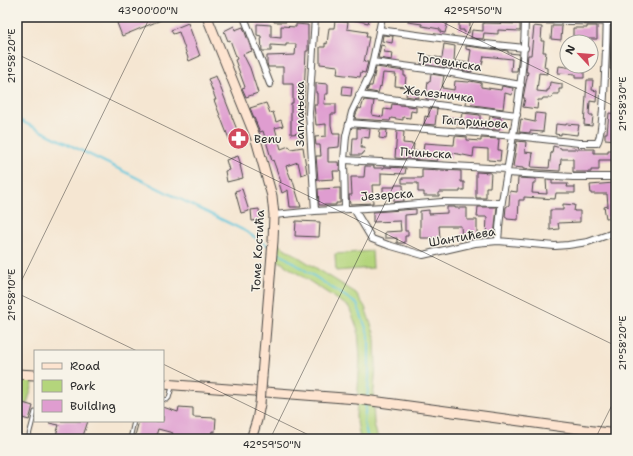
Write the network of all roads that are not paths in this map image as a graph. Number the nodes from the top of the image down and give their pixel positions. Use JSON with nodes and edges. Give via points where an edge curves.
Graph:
{"nodes":[{"id":1,"x":207,"y":17,"type":"edge"},
{"id":2,"x":244,"y":17,"type":"edge"},
{"id":3,"x":315,"y":17,"type":"edge"},
{"id":4,"x":382,"y":17,"type":"edge"},
{"id":5,"x":460,"y":17,"type":"edge"},
{"id":6,"x":464,"y":17,"type":"edge"},
{"id":7,"x":529,"y":19,"type":"edge"},
{"id":8,"x":575,"y":19,"type":"edge"},
{"id":9,"x":607,"y":19,"type":"edge"},
{"id":10,"x":616,"y":22,"type":"edge"},
{"id":11,"x":379,"y":30,"type":"junction"},
{"id":12,"x":525,"y":48,"type":"junction"},
{"id":13,"x":373,"y":62,"type":"junction"},
{"id":14,"x":270,"y":84,"type":"dead end"},
{"id":15,"x":521,"y":85,"type":"junction"},
{"id":16,"x":359,"y":95,"type":"junction"},
{"id":17,"x":517,"y":115,"type":"junction"},
{"id":18,"x":349,"y":123,"type":"junction"},
{"id":19,"x":513,"y":136,"type":"junction"},
{"id":20,"x":344,"y":160,"type":"junction"},
{"id":21,"x":507,"y":171,"type":"junction"},
{"id":22,"x":616,"y":177,"type":"edge"},
{"id":23,"x":501,"y":204,"type":"junction"},
{"id":24,"x":345,"y":209,"type":"junction"},
{"id":25,"x":354,"y":209,"type":"junction"},
{"id":26,"x":315,"y":211,"type":"junction"},
{"id":27,"x":274,"y":215,"type":"junction"},
{"id":28,"x":616,"y":232,"type":"edge"},
{"id":29,"x":498,"y":241,"type":"junction"},
{"id":30,"x":17,"y":374,"type":"edge"},
{"id":31,"x":34,"y":375,"type":"edge"},
{"id":32,"x":164,"y":384,"type":"edge"},
{"id":33,"x":173,"y":385,"type":"junction"},
{"id":34,"x":164,"y":399,"type":"edge"},
{"id":35,"x":34,"y":416,"type":"edge"},
{"id":36,"x":134,"y":422,"type":"edge"},
{"id":37,"x":616,"y":434,"type":"edge"},
{"id":38,"x":28,"y":439,"type":"edge"},
{"id":39,"x":130,"y":439,"type":"edge"},
{"id":40,"x":251,"y":439,"type":"edge"}],
"edges":[{"from":1,"to":27,"type":"main road","name":"Томе Костића","via":[[255,136],[272,196]]},
{"from":2,"to":14,"type":"street"},
{"from":3,"to":26,"type":"street","name":"Заплањска","via":[[309,113]]},
{"from":4,"to":11,"type":"street"},
{"from":5,"to":6,"type":"street"},
{"from":6,"to":7,"type":"street"},
{"from":7,"to":8,"type":"street"},
{"from":7,"to":12,"type":"street"},
{"from":8,"to":9,"type":"street"},
{"from":9,"to":10,"type":"street"},
{"from":9,"to":19,"type":"street","name":"Гагаринова","via":[[602,121],[598,142],[592,144]]},
{"from":11,"to":12,"type":"street"},
{"from":11,"to":13,"type":"street"},
{"from":12,"to":15,"type":"street"},
{"from":13,"to":15,"type":"street","name":"Трговинска"},
{"from":13,"to":16,"type":"street"},
{"from":15,"to":17,"type":"street"},
{"from":16,"to":17,"type":"street","name":"Железничка"},
{"from":16,"to":18,"type":"street"},
{"from":17,"to":19,"type":"street"},
{"from":18,"to":19,"type":"street","name":"Гагаринова"},
{"from":18,"to":20,"type":"street"},
{"from":19,"to":21,"type":"street"},
{"from":20,"to":21,"type":"street","name":"Пчињска"},
{"from":20,"to":24,"type":"street"},
{"from":21,"to":22,"type":"street","name":"Пчињска","via":[[573,177]]},
{"from":21,"to":23,"type":"street"},
{"from":23,"to":25,"type":"street","name":"Језерска","via":[[442,202]]},
{"from":23,"to":29,"type":"street"},
{"from":24,"to":25,"type":"street","name":"Језерска"},
{"from":24,"to":26,"type":"street","name":"Језерска"},
{"from":25,"to":29,"type":"street","name":"Шантићева","via":[[372,239],[423,255],[475,243]]},
{"from":26,"to":27,"type":"street","name":"Језерска"},
{"from":27,"to":40,"type":"main road","name":"Томе Костића","bridge":true,"via":[[260,404]]},
{"from":28,"to":29,"type":"street","name":"Шантићева","via":[[588,242],[555,246]]},
{"from":30,"to":31,"type":"main road"},
{"from":32,"to":33,"type":"main road"},
{"from":33,"to":34,"type":"lane","via":[[169,398]]},
{"from":33,"to":37,"type":"main road","via":[[373,401]]},
{"from":35,"to":38,"type":"lane"},
{"from":36,"to":39,"type":"lane"}]}
